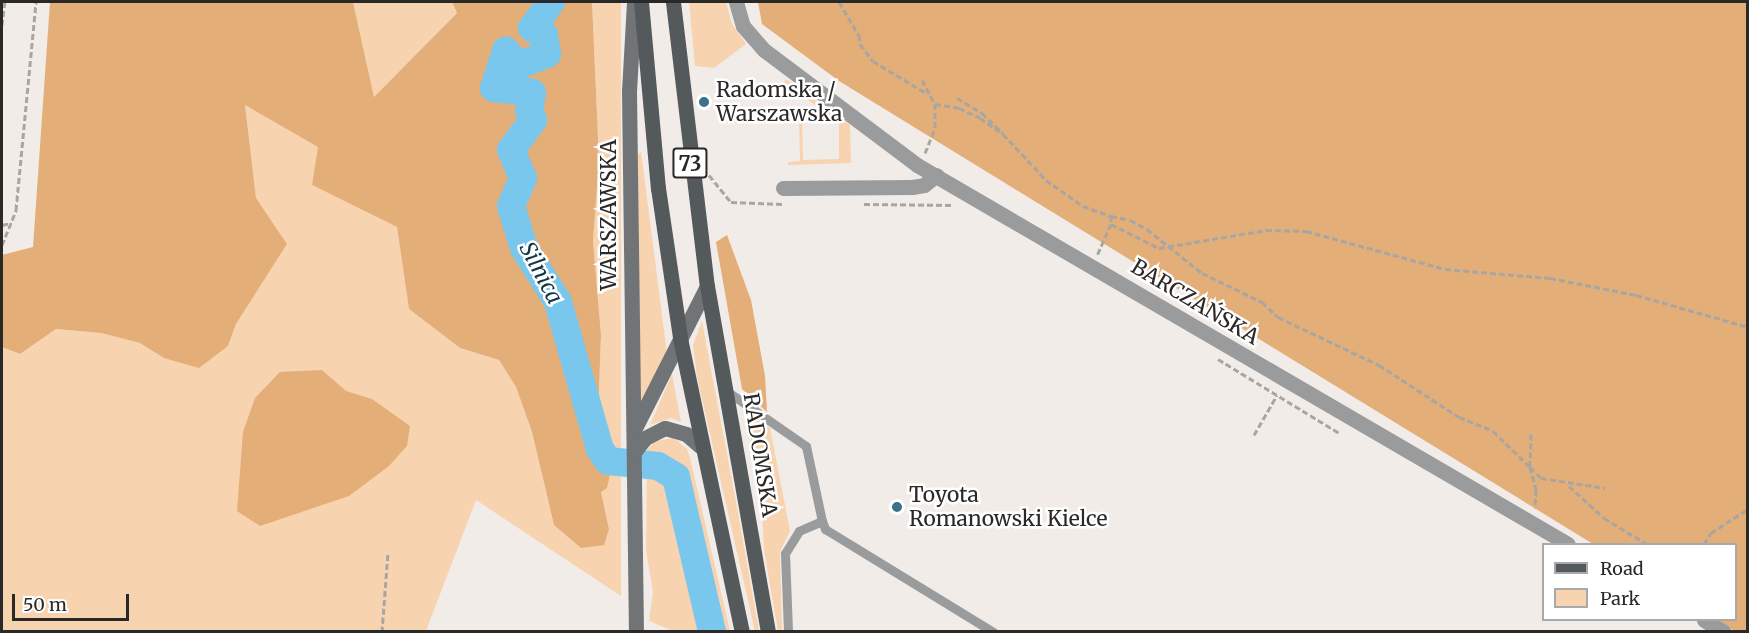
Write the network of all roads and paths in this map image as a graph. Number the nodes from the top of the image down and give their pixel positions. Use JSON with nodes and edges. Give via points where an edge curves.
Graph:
{"nodes":[{"id":1,"x":5,"y":2,"type":"edge"},
{"id":2,"x":36,"y":2,"type":"edge"},
{"id":3,"x":634,"y":2,"type":"edge"},
{"id":4,"x":641,"y":2,"type":"edge"},
{"id":5,"x":673,"y":2,"type":"edge"},
{"id":6,"x":839,"y":2,"type":"edge"},
{"id":7,"x":737,"y":7,"type":"edge"},
{"id":8,"x":2,"y":25,"type":"edge"},
{"id":9,"x":922,"y":80,"type":"dead end"},
{"id":10,"x":927,"y":94,"type":"junction"},
{"id":11,"x":957,"y":98,"type":"dead end"},
{"id":12,"x":935,"y":104,"type":"junction"},
{"id":13,"x":1003,"y":134,"type":"junction"},
{"id":14,"x":924,"y":155,"type":"dead end"},
{"id":15,"x":708,"y":172,"type":"dead end"},
{"id":16,"x":937,"y":175,"type":"junction"},
{"id":17,"x":783,"y":188,"type":"dead end"},
{"id":18,"x":731,"y":202,"type":"dead end"},
{"id":19,"x":1111,"y":216,"type":"junction"},
{"id":20,"x":12,"y":222,"type":"junction"},
{"id":21,"x":1111,"y":224,"type":"junction"},
{"id":22,"x":2,"y":225,"type":"edge"},
{"id":23,"x":2,"y":245,"type":"edge"},
{"id":24,"x":1170,"y":246,"type":"junction"},
{"id":25,"x":1090,"y":263,"type":"junction"},
{"id":26,"x":707,"y":286,"type":"junction"},
{"id":27,"x":1748,"y":327,"type":"edge"},
{"id":28,"x":681,"y":343,"type":"junction"},
{"id":29,"x":1208,"y":354,"type":"dead end"},
{"id":30,"x":728,"y":392,"type":"junction"},
{"id":31,"x":1274,"y":401,"type":"dead end"},
{"id":32,"x":635,"y":428,"type":"junction"},
{"id":33,"x":1339,"y":434,"type":"dead end"},
{"id":34,"x":1531,"y":434,"type":"dead end"},
{"id":35,"x":1254,"y":435,"type":"dead end"},
{"id":36,"x":700,"y":446,"type":"junction"},
{"id":37,"x":635,"y":452,"type":"junction"},
{"id":38,"x":1530,"y":467,"type":"junction"},
{"id":39,"x":1568,"y":484,"type":"junction"},
{"id":40,"x":1605,"y":488,"type":"dead end"},
{"id":41,"x":1748,"y":509,"type":"edge"},
{"id":42,"x":822,"y":521,"type":"junction"},
{"id":43,"x":1528,"y":523,"type":"junction"},
{"id":44,"x":1566,"y":543,"type":"edge"},
{"id":45,"x":1645,"y":543,"type":"edge"},
{"id":46,"x":1705,"y":543,"type":"edge"},
{"id":47,"x":388,"y":554,"type":"dead end"},
{"id":48,"x":1706,"y":621,"type":"edge"},
{"id":49,"x":1722,"y":631,"type":"edge"},
{"id":50,"x":382,"y":632,"type":"edge"},
{"id":51,"x":636,"y":632,"type":"edge"},
{"id":52,"x":742,"y":632,"type":"edge"},
{"id":53,"x":768,"y":632,"type":"edge"},
{"id":54,"x":788,"y":632,"type":"edge"},
{"id":55,"x":993,"y":632,"type":"edge"}],
"edges":[{"from":1,"to":8,"type":"path"},
{"from":2,"to":20,"type":"path"},
{"from":3,"to":32,"type":"street","name":"WARSZAWSKA","via":[[629,91],[631,402]]},
{"from":4,"to":28,"type":"main road","number":"73","via":[[658,188]]},
{"from":5,"to":26,"type":"main road","number":"73"},
{"from":6,"to":10,"type":"path","via":[[873,61]]},
{"from":7,"to":16,"type":"street","name":"BARCZAŃSKA","via":[[751,39],[784,69]]},
{"from":9,"to":10,"type":"path"},
{"from":10,"to":12,"type":"path"},
{"from":11,"to":13,"type":"path","via":[[982,112]]},
{"from":12,"to":13,"type":"path","via":[[959,108]]},
{"from":12,"to":14,"type":"path","via":[[935,128]]},
{"from":13,"to":19,"type":"path","via":[[1046,180],[1083,206]]},
{"from":15,"to":18,"type":"path"},
{"from":16,"to":17,"type":"street","via":[[924,185],[912,187]]},
{"from":16,"to":25,"type":"street","name":"BARCZAŃSKA"},
{"from":19,"to":21,"type":"path"},
{"from":19,"to":24,"type":"path","via":[[1130,220]]},
{"from":20,"to":22,"type":"path"},
{"from":20,"to":23,"type":"path"},
{"from":21,"to":24,"type":"path","via":[[1159,248]]},
{"from":21,"to":25,"type":"path"},
{"from":24,"to":27,"type":"path","via":[[1266,230],[1306,231],[1445,269],[1550,278],[1636,295]]},
{"from":24,"to":38,"type":"path","via":[[1202,273],[1262,302],[1278,317],[1380,365],[1459,417],[1493,431]]},
{"from":25,"to":43,"type":"street","name":"BARCZAŃSKA"},
{"from":26,"to":28,"type":"street","name":"WARSZAWSKA"},
{"from":26,"to":30,"type":"main road","name":"RADOMSKA","number":"73"},
{"from":28,"to":32,"type":"street","name":"WARSZAWSKA"},
{"from":28,"to":36,"type":"main road","number":"73"},
{"from":29,"to":33,"type":"path"},
{"from":30,"to":42,"type":"lane","via":[[806,446]]},
{"from":30,"to":53,"type":"main road","name":"RADOMSKA","number":"73"},
{"from":31,"to":35,"type":"path"},
{"from":32,"to":37,"type":"street","name":"WARSZAWSKA"},
{"from":34,"to":38,"type":"path"},
{"from":36,"to":37,"type":"street","via":[[686,434],[665,428],[645,438]]},
{"from":36,"to":52,"type":"main road","number":"73"},
{"from":37,"to":51,"type":"street","name":"WARSZAWSKA"},
{"from":38,"to":39,"type":"path","via":[[1541,478]]},
{"from":38,"to":43,"type":"path","via":[[1536,490],[1535,509]]},
{"from":39,"to":40,"type":"path"},
{"from":39,"to":45,"type":"path","via":[[1604,518]]},
{"from":41,"to":46,"type":"path","via":[[1711,533]]},
{"from":42,"to":54,"type":"lane","via":[[799,531],[785,553]]},
{"from":42,"to":55,"type":"lane","via":[[825,529]]},
{"from":43,"to":44,"type":"street","name":"BARCZAŃSKA"},
{"from":47,"to":50,"type":"path"},
{"from":48,"to":49,"type":"street"}]}
